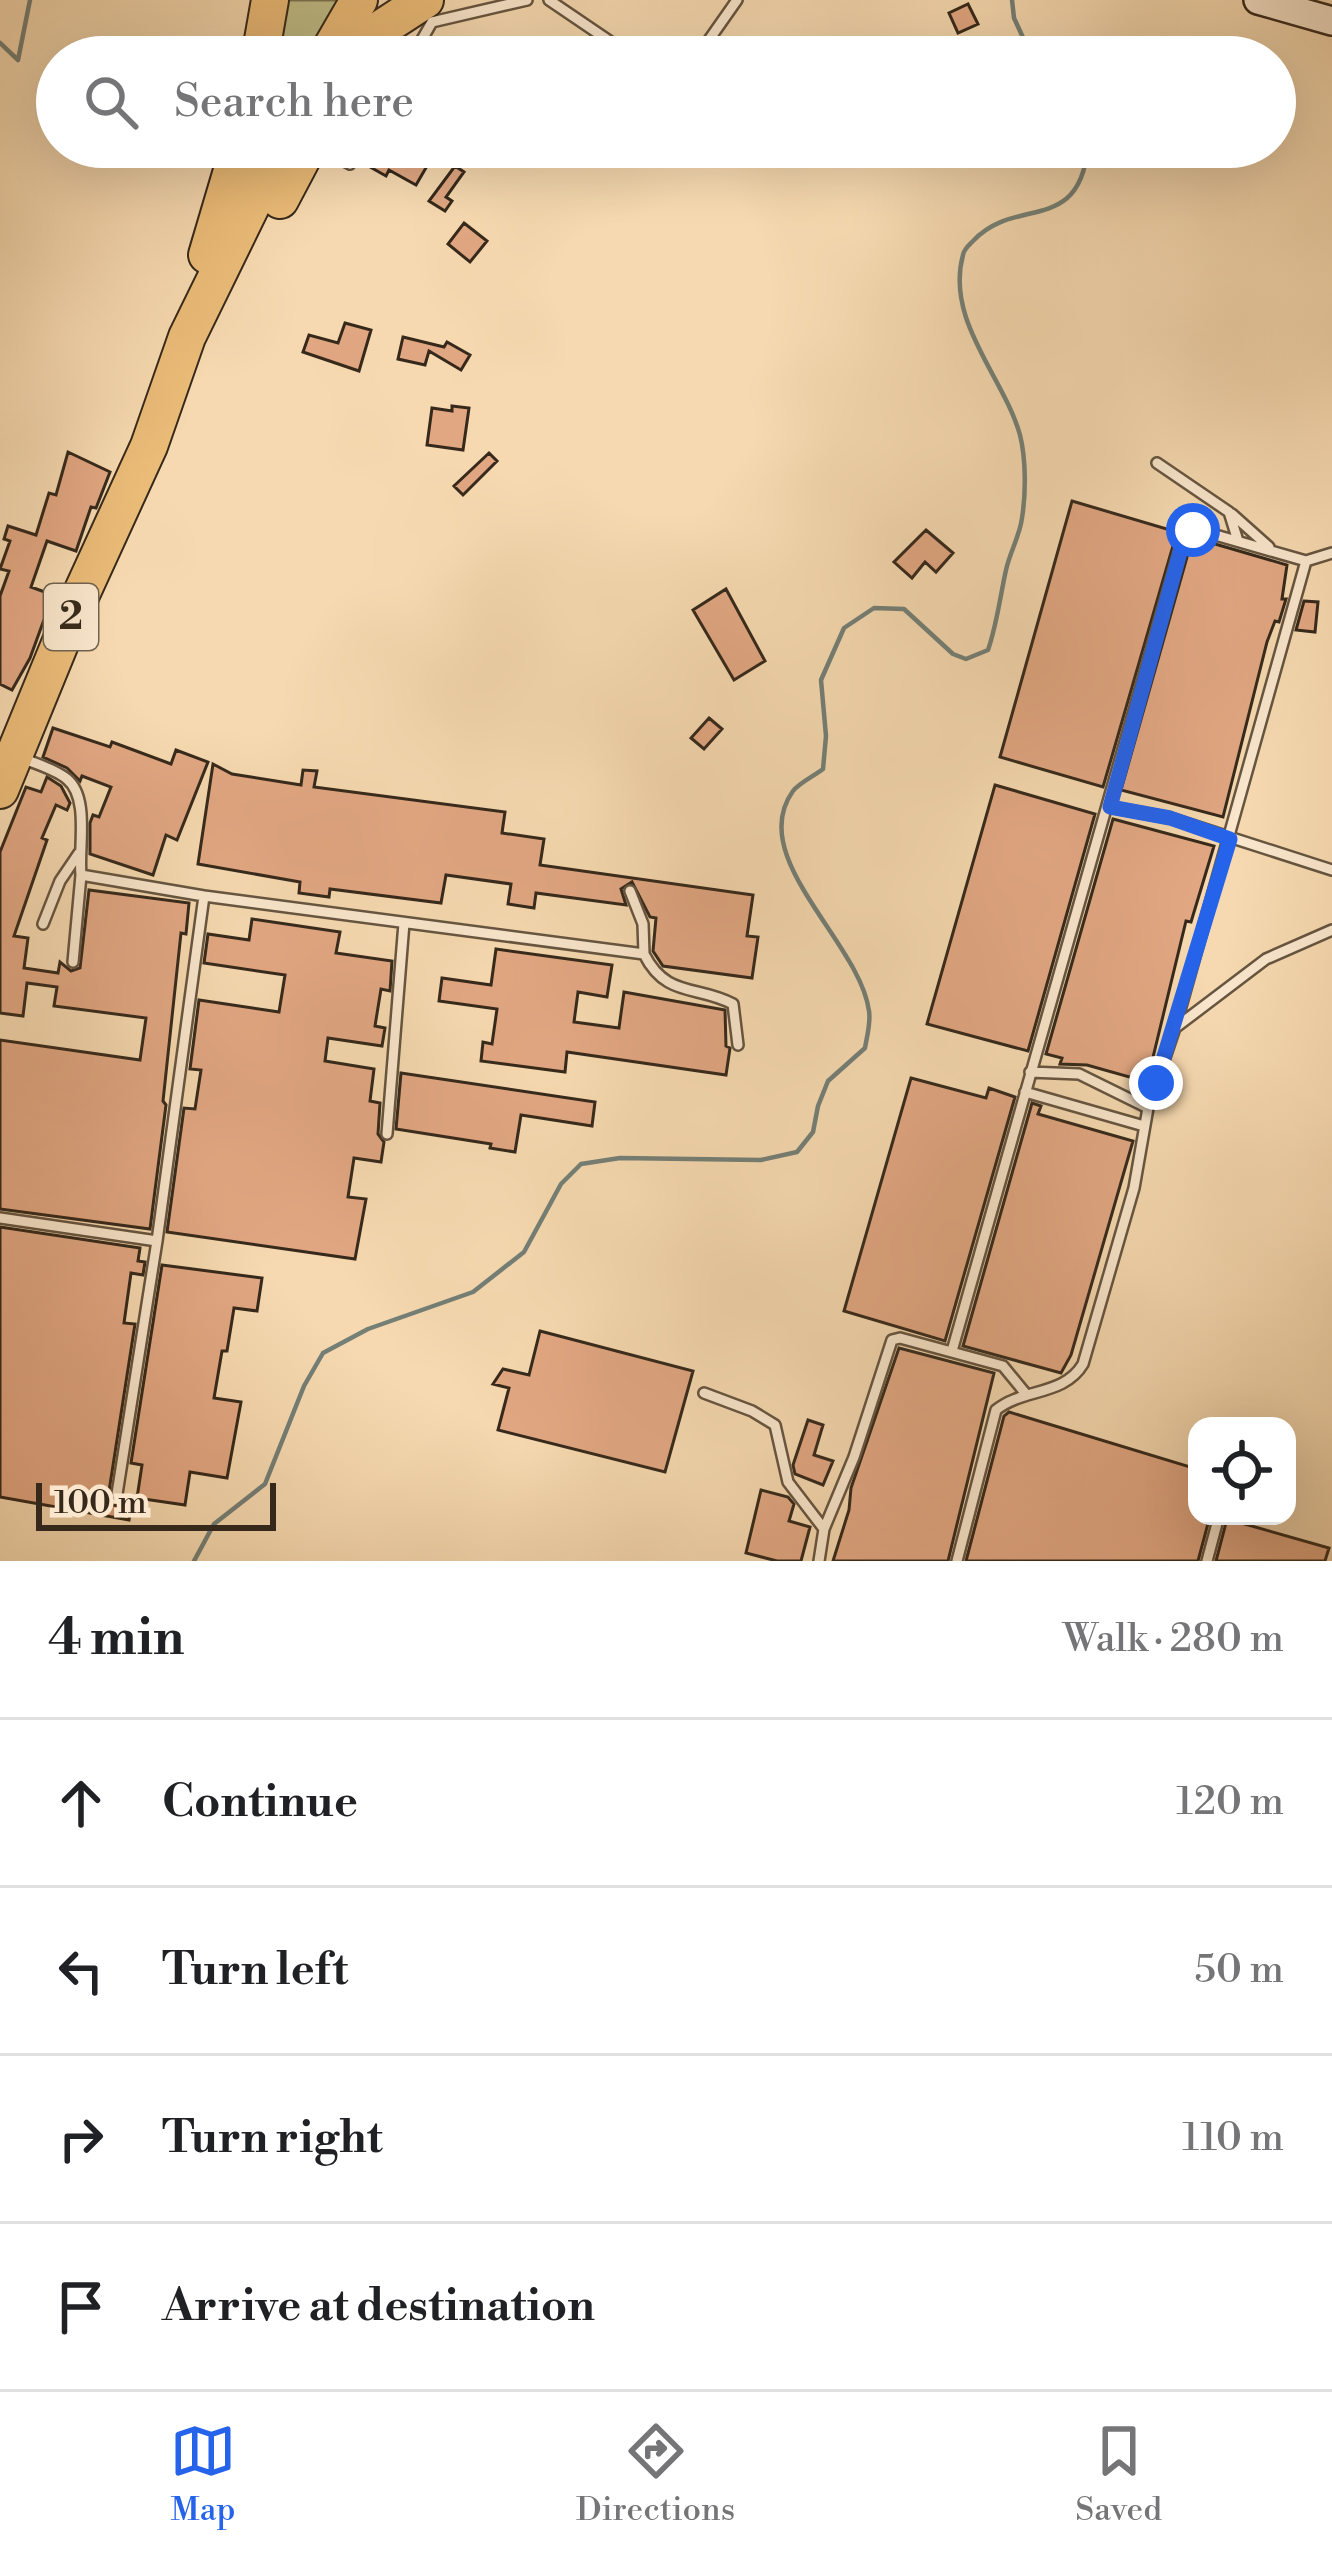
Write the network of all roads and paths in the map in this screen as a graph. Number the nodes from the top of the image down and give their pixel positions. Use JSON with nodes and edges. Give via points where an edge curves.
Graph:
{"nodes":[{"id":1,"x":270,"y":0,"type":"edge"},
{"id":2,"x":359,"y":0,"type":"edge"},
{"id":3,"x":389,"y":0,"type":"edge"},
{"id":4,"x":425,"y":0,"type":"edge"},
{"id":5,"x":527,"y":0,"type":"edge"},
{"id":6,"x":549,"y":0,"type":"edge"},
{"id":7,"x":737,"y":0,"type":"edge"},
{"id":8,"x":1258,"y":0,"type":"edge"},
{"id":9,"x":1332,"y":21,"type":"edge"},
{"id":10,"x":264,"y":36,"type":"edge"},
{"id":11,"x":338,"y":36,"type":"edge"},
{"id":12,"x":369,"y":36,"type":"edge"},
{"id":13,"x":376,"y":36,"type":"edge"},
{"id":14,"x":424,"y":36,"type":"edge"},
{"id":15,"x":602,"y":36,"type":"edge"},
{"id":16,"x":712,"y":36,"type":"edge"},
{"id":17,"x":233,"y":168,"type":"edge"},
{"id":18,"x":270,"y":168,"type":"edge"},
{"id":19,"x":297,"y":168,"type":"edge"},
{"id":20,"x":149,"y":446,"type":"junction"},
{"id":21,"x":1157,"y":463,"type":"dead end"},
{"id":22,"x":1229,"y":512,"type":"junction"},
{"id":23,"x":1238,"y":541,"type":"junction"},
{"id":24,"x":1272,"y":551,"type":"junction"},
{"id":25,"x":1332,"y":554,"type":"edge"},
{"id":26,"x":1306,"y":561,"type":"junction"},
{"id":27,"x":7,"y":752,"type":"edge"},
{"id":28,"x":0,"y":790,"type":"edge"},
{"id":29,"x":1110,"y":807,"type":"junction"},
{"id":30,"x":1230,"y":839,"type":"junction"},
{"id":31,"x":79,"y":853,"type":"junction"},
{"id":32,"x":1332,"y":870,"type":"edge"},
{"id":33,"x":81,"y":874,"type":"junction"},
{"id":34,"x":630,"y":891,"type":"dead end"},
{"id":35,"x":204,"y":896,"type":"junction"},
{"id":36,"x":404,"y":923,"type":"junction"},
{"id":37,"x":43,"y":924,"type":"dead end"},
{"id":38,"x":1332,"y":930,"type":"edge"},
{"id":39,"x":644,"y":954,"type":"junction"},
{"id":40,"x":73,"y":962,"type":"dead end"},
{"id":41,"x":1174,"y":1028,"type":"junction"},
{"id":42,"x":738,"y":1045,"type":"dead end"},
{"id":43,"x":1030,"y":1072,"type":"junction"},
{"id":44,"x":1025,"y":1092,"type":"junction"},
{"id":45,"x":1148,"y":1108,"type":"junction"},
{"id":46,"x":1144,"y":1126,"type":"junction"},
{"id":47,"x":386,"y":1134,"type":"dead end"},
{"id":48,"x":0,"y":1217,"type":"edge"},
{"id":49,"x":157,"y":1241,"type":"junction"},
{"id":50,"x":952,"y":1351,"type":"junction"},
{"id":51,"x":704,"y":1393,"type":"dead end"},
{"id":52,"x":1026,"y":1394,"type":"junction"},
{"id":53,"x":117,"y":1494,"type":"dead end"},
{"id":54,"x":1217,"y":1525,"type":"edge"},
{"id":55,"x":824,"y":1528,"type":"junction"},
{"id":56,"x":819,"y":1561,"type":"edge"},
{"id":57,"x":957,"y":1561,"type":"edge"},
{"id":58,"x":1208,"y":1561,"type":"edge"}],
"edges":[{"from":1,"to":10,"type":"highway"},
{"from":2,"to":11,"type":"highway"},
{"from":3,"to":12,"type":"highway"},
{"from":4,"to":13,"type":"highway"},
{"from":5,"to":14,"type":"lane","via":[[432,22]]},
{"from":6,"to":15,"type":"lane"},
{"from":7,"to":16,"type":"lane"},
{"from":8,"to":9,"type":"main road"},
{"from":17,"to":20,"type":"highway","via":[[157,382]]},
{"from":18,"to":20,"type":"highway","number":"2","via":[[187,337]]},
{"from":19,"to":20,"type":"highway","number":"2"},
{"from":20,"to":27,"type":"highway","number":"2"},
{"from":21,"to":22,"type":"lane"},
{"from":22,"to":23,"type":"lane"},
{"from":22,"to":24,"type":"lane"},
{"from":23,"to":24,"type":"lane"},
{"from":23,"to":29,"type":"lane","via":[[1198,530],[1184,538]]},
{"from":24,"to":26,"type":"lane"},
{"from":25,"to":26,"type":"lane"},
{"from":26,"to":30,"type":"lane"},
{"from":27,"to":28,"type":"highway","number":"2"},
{"from":27,"to":31,"type":"lane","via":[[72,784]]},
{"from":29,"to":30,"type":"lane"},
{"from":29,"to":43,"type":"lane"},
{"from":30,"to":32,"type":"lane"},
{"from":30,"to":41,"type":"lane"},
{"from":31,"to":33,"type":"lane"},
{"from":31,"to":37,"type":"lane"},
{"from":33,"to":35,"type":"lane"},
{"from":33,"to":40,"type":"lane"},
{"from":34,"to":39,"type":"lane"},
{"from":35,"to":36,"type":"lane"},
{"from":35,"to":49,"type":"lane"},
{"from":36,"to":39,"type":"lane"},
{"from":36,"to":47,"type":"lane"},
{"from":38,"to":41,"type":"lane","via":[[1266,959]]},
{"from":39,"to":42,"type":"lane","via":[[670,985],[730,1002]]},
{"from":41,"to":45,"type":"lane"},
{"from":43,"to":44,"type":"lane"},
{"from":43,"to":45,"type":"lane","via":[[1079,1074]]},
{"from":44,"to":46,"type":"lane"},
{"from":44,"to":50,"type":"lane"},
{"from":45,"to":46,"type":"lane"},
{"from":46,"to":52,"type":"lane","via":[[1082,1364],[1063,1384]]},
{"from":48,"to":49,"type":"lane"},
{"from":49,"to":53,"type":"lane"},
{"from":50,"to":52,"type":"lane","via":[[1003,1366]]},
{"from":50,"to":55,"type":"lane","via":[[900,1338],[889,1343]]},
{"from":51,"to":55,"type":"lane","via":[[775,1425],[788,1482]]},
{"from":52,"to":57,"type":"lane","via":[[994,1414]]},
{"from":54,"to":58,"type":"lane"},
{"from":55,"to":56,"type":"lane"}]}
